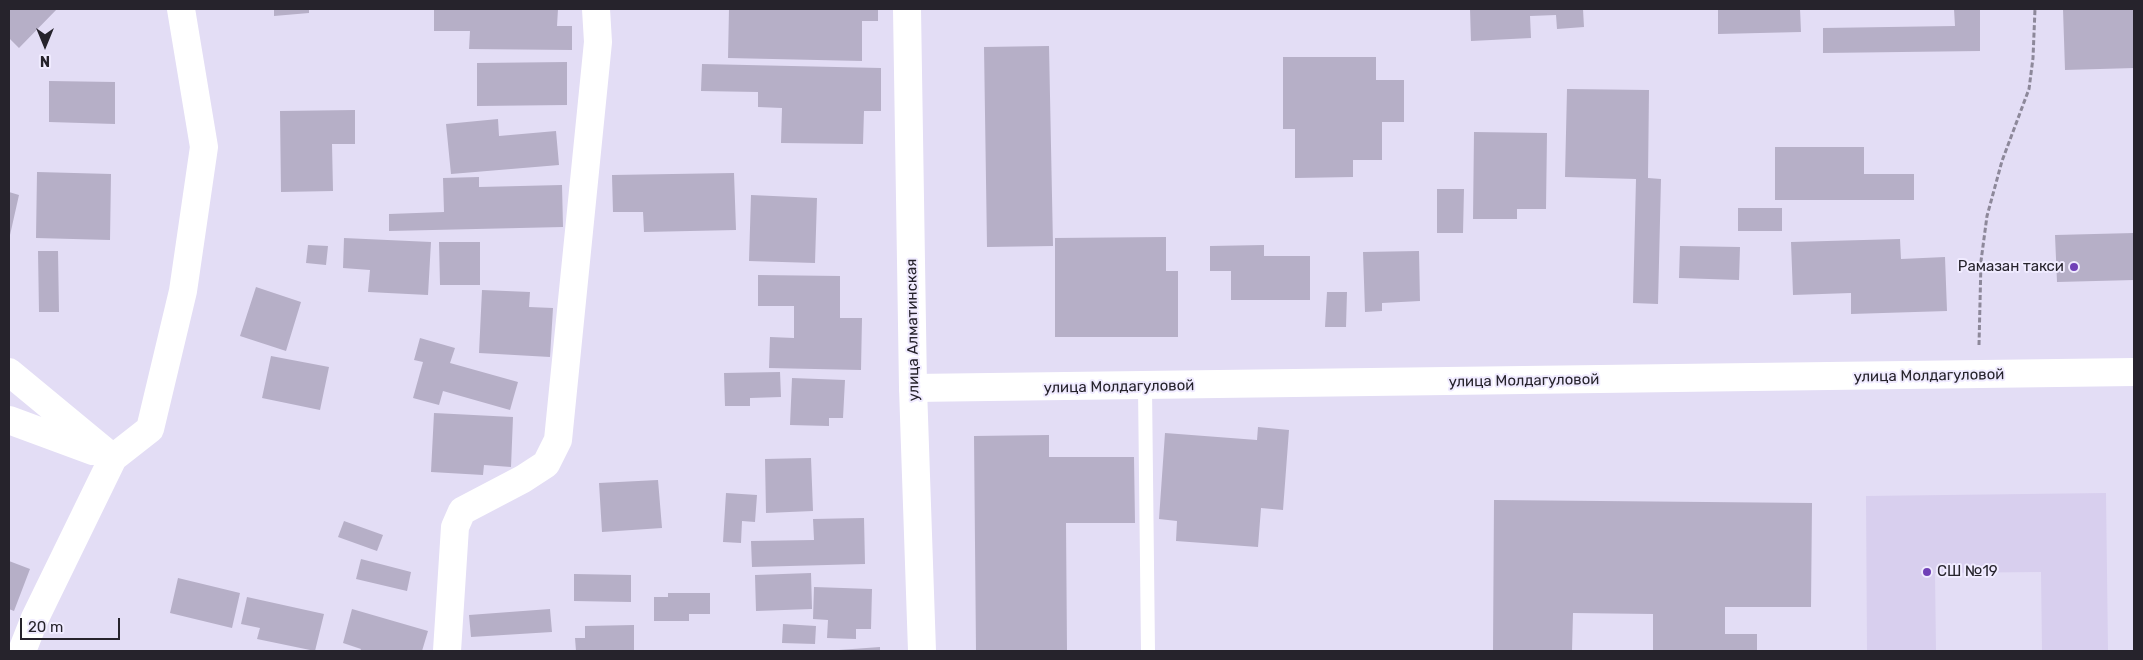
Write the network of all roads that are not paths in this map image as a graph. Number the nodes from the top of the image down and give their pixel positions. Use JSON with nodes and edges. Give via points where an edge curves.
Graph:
{"nodes":[{"id":1,"x":181,"y":9,"type":"edge"},
{"id":2,"x":596,"y":9,"type":"edge"},
{"id":3,"x":907,"y":9,"type":"edge"},
{"id":4,"x":9,"y":372,"type":"edge"},
{"id":5,"x":2134,"y":372,"type":"edge"},
{"id":6,"x":1145,"y":387,"type":"junction"},
{"id":7,"x":913,"y":388,"type":"junction"},
{"id":8,"x":9,"y":420,"type":"edge"},
{"id":9,"x":113,"y":458,"type":"junction"},
{"id":10,"x":22,"y":651,"type":"edge"},
{"id":11,"x":446,"y":651,"type":"edge"},
{"id":12,"x":922,"y":651,"type":"edge"},
{"id":13,"x":1148,"y":651,"type":"edge"}],
"edges":[{"from":1,"to":9,"type":"street","via":[[204,148],[183,291],[150,429]]},
{"from":2,"to":11,"type":"street","via":[[598,42],[558,440],[546,464],[462,511],[455,527]]},
{"from":3,"to":7,"type":"street","name":"улица Алматинская"},
{"from":4,"to":9,"type":"street"},
{"from":5,"to":6,"type":"street","name":"улица Молдагуловой"},
{"from":6,"to":7,"type":"street","name":"улица Молдагуловой"},
{"from":6,"to":13,"type":"lane"},
{"from":7,"to":12,"type":"street","name":"улица Алматинская"},
{"from":8,"to":9,"type":"street"},
{"from":9,"to":10,"type":"street"}]}
